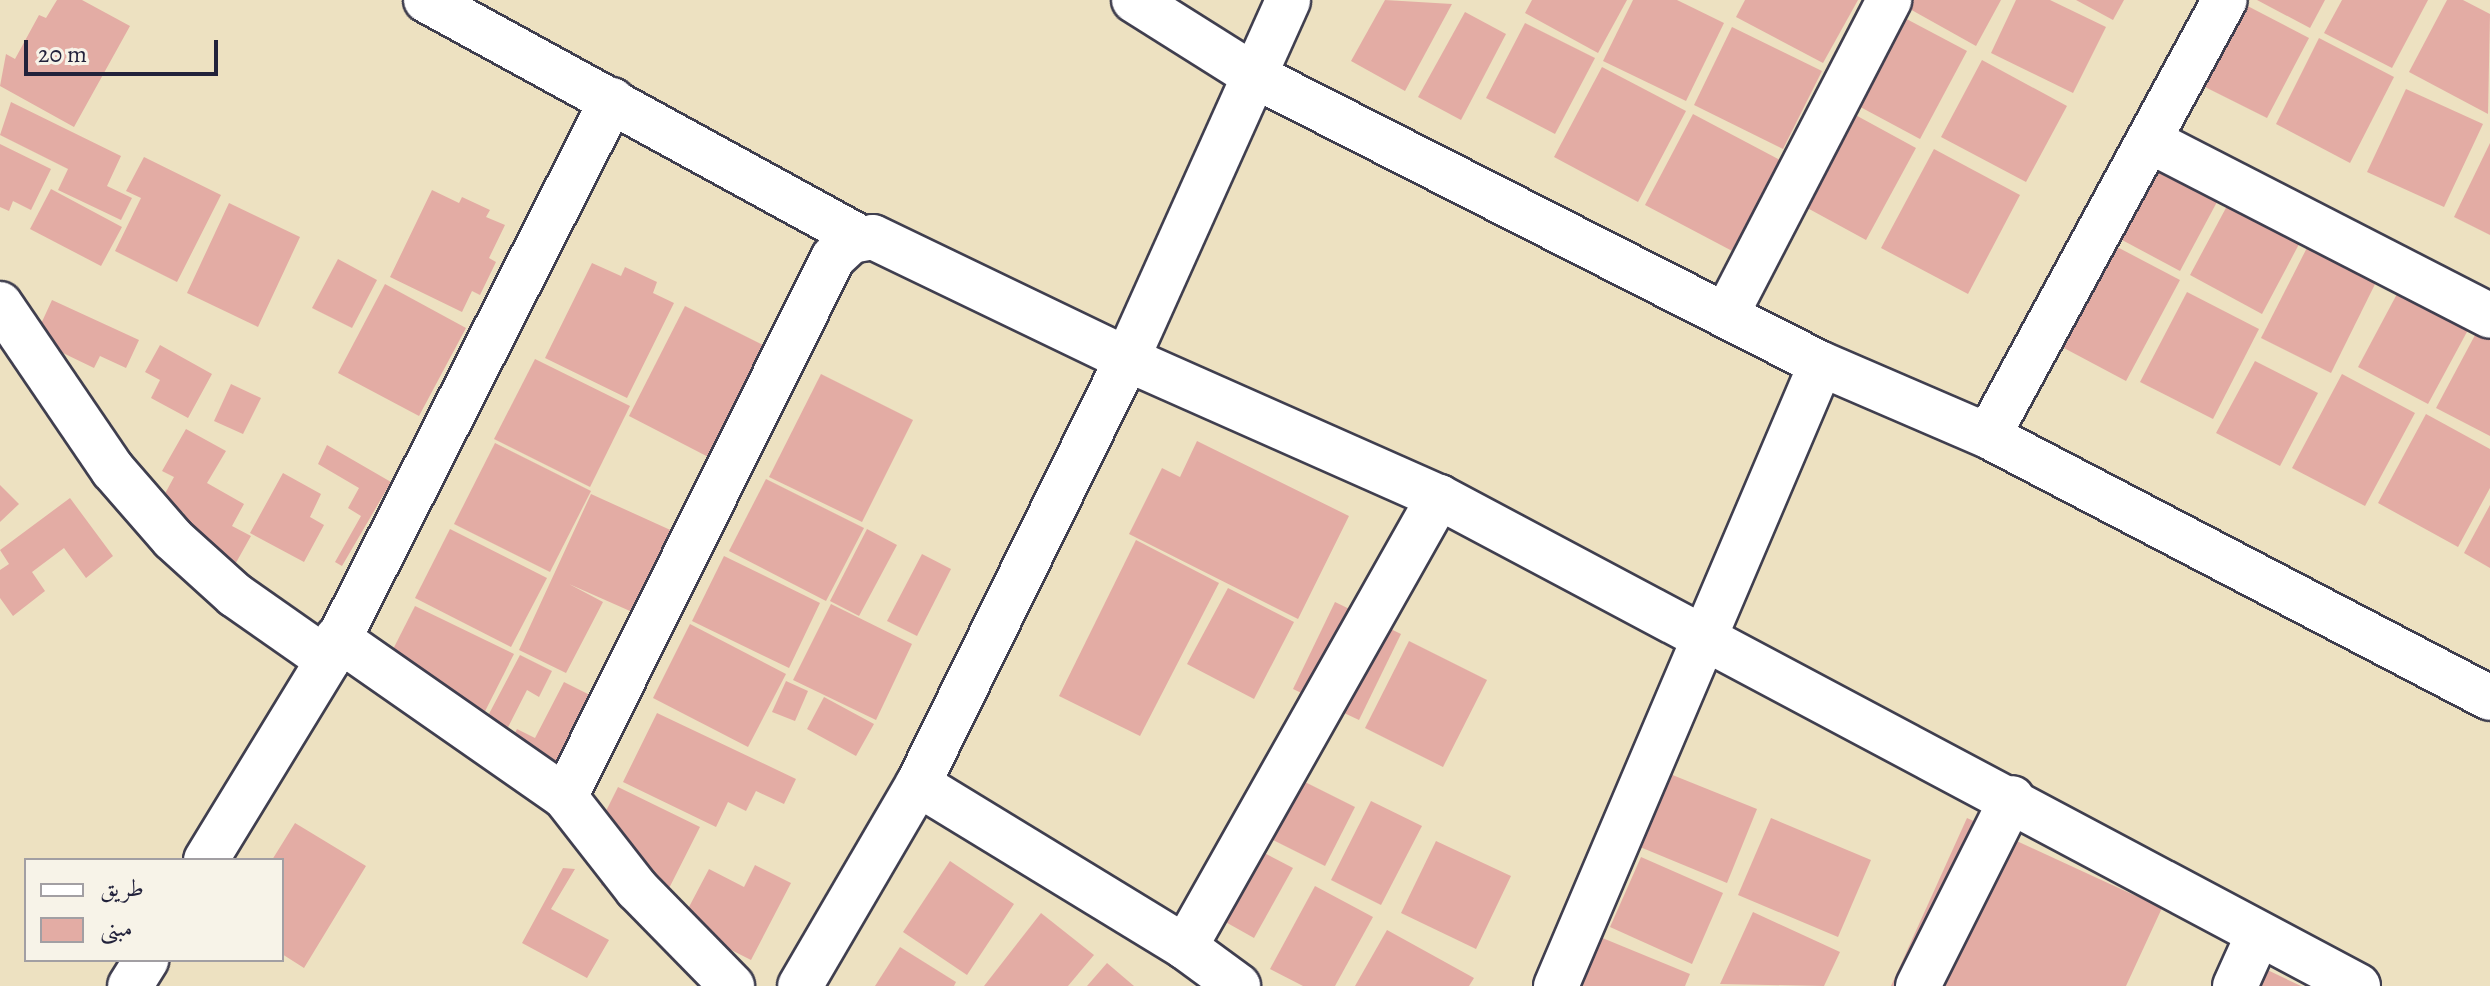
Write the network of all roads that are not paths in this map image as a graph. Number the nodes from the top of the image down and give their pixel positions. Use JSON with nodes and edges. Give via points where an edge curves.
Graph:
{"nodes":[{"id":1,"x":426,"y":0,"type":"edge"},
{"id":2,"x":1134,"y":0,"type":"edge"},
{"id":3,"x":1288,"y":0,"type":"edge"},
{"id":4,"x":1889,"y":0,"type":"edge"},
{"id":5,"x":2225,"y":0,"type":"edge"},
{"id":6,"x":1253,"y":75,"type":"junction"},
{"id":7,"x":612,"y":100,"type":"junction"},
{"id":8,"x":2152,"y":142,"type":"junction"},
{"id":9,"x":860,"y":238,"type":"junction"},
{"id":10,"x":0,"y":304,"type":"edge"},
{"id":11,"x":1726,"y":315,"type":"junction"},
{"id":12,"x":2490,"y":316,"type":"edge"},
{"id":13,"x":1127,"y":359,"type":"junction"},
{"id":14,"x":1821,"y":364,"type":"junction"},
{"id":15,"x":1988,"y":436,"type":"junction"},
{"id":16,"x":1439,"y":497,"type":"junction"},
{"id":17,"x":1702,"y":639,"type":"junction"},
{"id":18,"x":333,"y":649,"type":"junction"},
{"id":19,"x":2490,"y":698,"type":"edge"},
{"id":20,"x":918,"y":784,"type":"junction"},
{"id":21,"x":565,"y":797,"type":"junction"},
{"id":22,"x":2012,"y":798,"type":"junction"},
{"id":23,"x":207,"y":858,"type":"edge"},
{"id":24,"x":2258,"y":935,"type":"junction"},
{"id":25,"x":1185,"y":947,"type":"junction"},
{"id":26,"x":145,"y":962,"type":"edge"},
{"id":27,"x":130,"y":986,"type":"edge"},
{"id":28,"x":732,"y":986,"type":"edge"},
{"id":29,"x":800,"y":986,"type":"edge"},
{"id":30,"x":1238,"y":986,"type":"edge"},
{"id":31,"x":1556,"y":986,"type":"edge"},
{"id":32,"x":1918,"y":986,"type":"edge"},
{"id":33,"x":2235,"y":986,"type":"edge"},
{"id":34,"x":2358,"y":986,"type":"edge"}],
"edges":[{"from":1,"to":7,"type":"street"},
{"from":2,"to":6,"type":"street"},
{"from":3,"to":6,"type":"street"},
{"from":4,"to":11,"type":"street"},
{"from":5,"to":8,"type":"street"},
{"from":6,"to":11,"type":"street"},
{"from":6,"to":13,"type":"street"},
{"from":7,"to":9,"type":"street"},
{"from":7,"to":18,"type":"street"},
{"from":8,"to":12,"type":"street"},
{"from":8,"to":15,"type":"street"},
{"from":9,"to":13,"type":"street","via":[[873,237]]},
{"from":9,"to":21,"type":"street","via":[[833,258]]},
{"from":10,"to":18,"type":"street","via":[[113,470],[173,539],[235,595]]},
{"from":11,"to":14,"type":"street"},
{"from":13,"to":16,"type":"street"},
{"from":13,"to":20,"type":"street"},
{"from":14,"to":15,"type":"street"},
{"from":14,"to":17,"type":"street"},
{"from":15,"to":19,"type":"street"},
{"from":16,"to":17,"type":"street"},
{"from":16,"to":25,"type":"street"},
{"from":17,"to":22,"type":"street"},
{"from":17,"to":31,"type":"street"},
{"from":18,"to":21,"type":"street"},
{"from":18,"to":23,"type":"street"},
{"from":20,"to":25,"type":"street"},
{"from":20,"to":29,"type":"street"},
{"from":21,"to":28,"type":"street","via":[[637,889]]},
{"from":22,"to":24,"type":"street"},
{"from":22,"to":32,"type":"street"},
{"from":24,"to":33,"type":"street"},
{"from":24,"to":34,"type":"street"},
{"from":25,"to":30,"type":"street"},
{"from":26,"to":27,"type":"street"}]}
